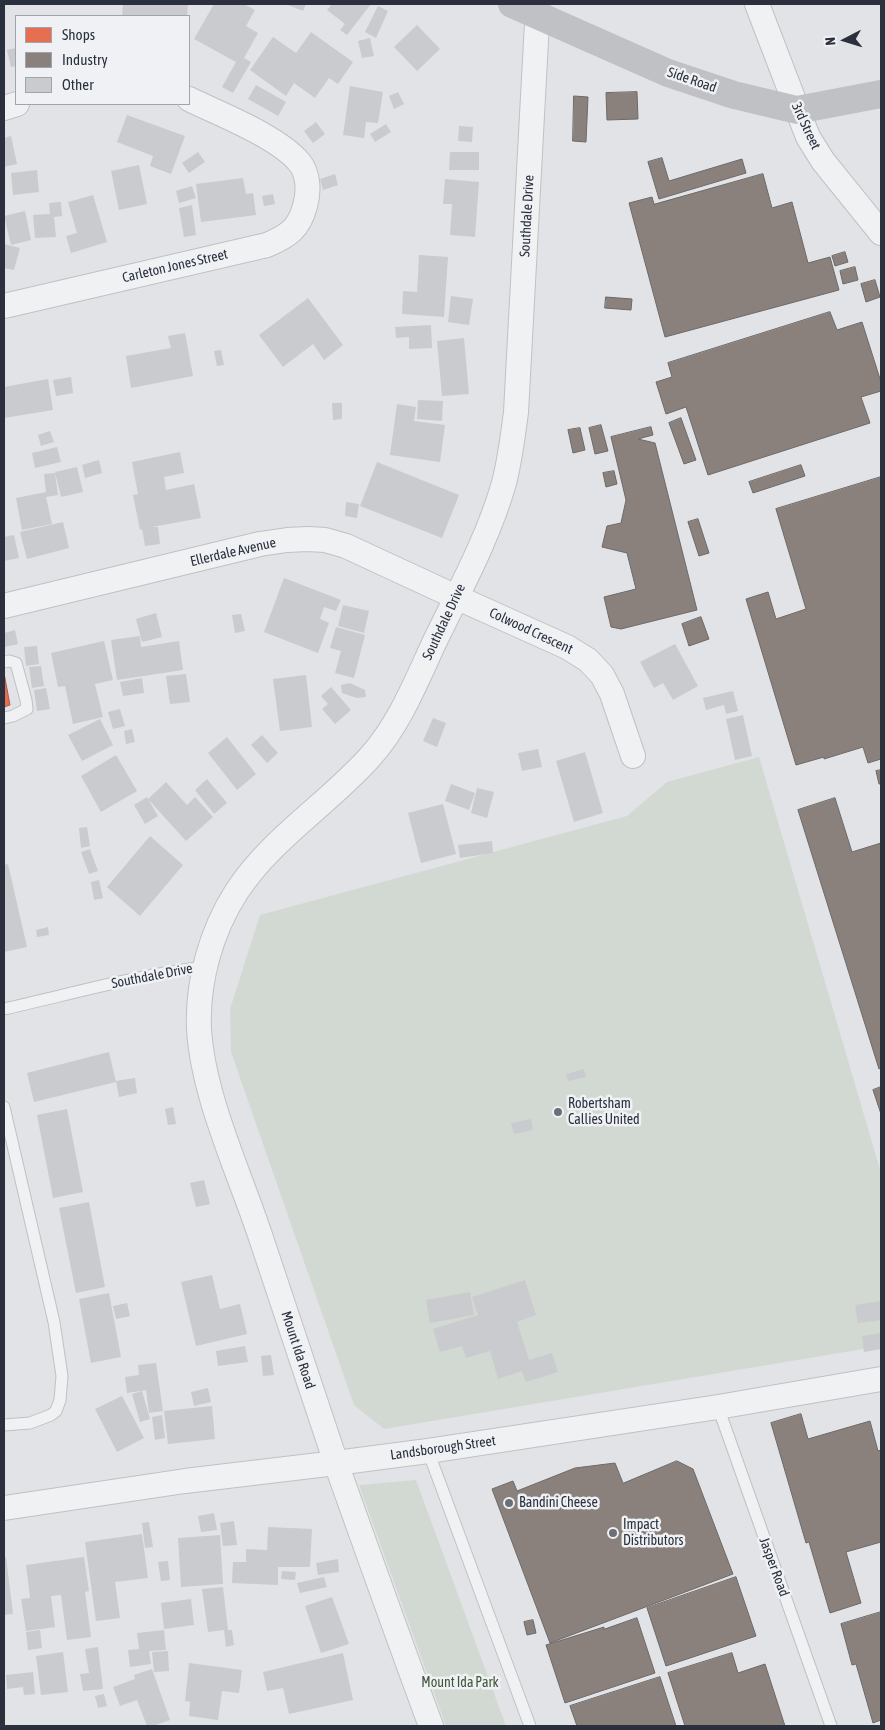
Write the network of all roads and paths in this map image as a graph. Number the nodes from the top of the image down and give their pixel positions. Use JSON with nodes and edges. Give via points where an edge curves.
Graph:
{"nodes":[{"id":1,"x":512,"y":4,"type":"edge"},
{"id":2,"x":757,"y":4,"type":"edge"},
{"id":3,"x":538,"y":10,"type":"edge"},
{"id":4,"x":881,"y":94,"type":"edge"},
{"id":5,"x":190,"y":99,"type":"edge"},
{"id":6,"x":797,"y":110,"type":"junction"},
{"id":7,"x":881,"y":233,"type":"edge"},
{"id":8,"x":4,"y":306,"type":"edge"},
{"id":9,"x":456,"y":597,"type":"junction"},
{"id":10,"x":4,"y":606,"type":"edge"},
{"id":11,"x":4,"y":662,"type":"edge"},
{"id":12,"x":4,"y":718,"type":"edge"},
{"id":13,"x":633,"y":756,"type":"dead end"},
{"id":14,"x":205,"y":967,"type":"junction"},
{"id":15,"x":4,"y":1009,"type":"edge"},
{"id":16,"x":4,"y":1107,"type":"edge"},
{"id":17,"x":881,"y":1379,"type":"edge"},
{"id":18,"x":718,"y":1407,"type":"junction"},
{"id":19,"x":4,"y":1425,"type":"edge"},
{"id":20,"x":428,"y":1451,"type":"junction"},
{"id":21,"x":336,"y":1464,"type":"junction"},
{"id":22,"x":4,"y":1508,"type":"edge"},
{"id":23,"x":431,"y":1726,"type":"edge"},
{"id":24,"x":530,"y":1726,"type":"edge"},
{"id":25,"x":830,"y":1726,"type":"edge"}],
"edges":[{"from":1,"to":3,"type":"street","name":"Side Road"},
{"from":2,"to":6,"type":"street","name":"3rd Street"},
{"from":3,"to":6,"type":"street","name":"Side Road","via":[[668,73],[734,95]]},
{"from":3,"to":9,"type":"street","name":"Southdale Drive","via":[[520,340],[509,465],[496,508]]},
{"from":4,"to":6,"type":"street","name":"Side Road"},
{"from":5,"to":8,"type":"street","name":"Carleton Jones Street","via":[[258,132],[298,162],[308,183],[308,198],[294,229],[267,245]]},
{"from":6,"to":7,"type":"street","name":"3rd Street","via":[[823,161]]},
{"from":9,"to":10,"type":"street","name":"Ellerdale Avenue","via":[[346,546],[308,539],[260,544]]},
{"from":9,"to":13,"type":"street","name":"Colwood Crescent","via":[[567,646],[588,660],[602,675],[612,694]]},
{"from":9,"to":14,"type":"street","name":"Southdale Drive","via":[[385,739],[369,759],[253,870],[228,907]]},
{"from":11,"to":12,"type":"lane","via":[[16,663],[26,709]]},
{"from":14,"to":15,"type":"lane","name":"Southdale Drive","via":[[174,970]]},
{"from":14,"to":21,"type":"street","name":"Mount Ida Road","via":[[200,998],[200,1031],[211,1092]]},
{"from":16,"to":19,"type":"lane","via":[[54,1322],[62,1376],[60,1400],[52,1415],[30,1423]]},
{"from":17,"to":18,"type":"street","name":"Landsborough Street"},
{"from":18,"to":20,"type":"street","name":"Landsborough Street"},
{"from":18,"to":25,"type":"lane","name":"Jasper Road"},
{"from":20,"to":21,"type":"street","name":"Landsborough Street"},
{"from":20,"to":24,"type":"lane"},
{"from":21,"to":22,"type":"street","name":"Landsborough Street","via":[[185,1481]]},
{"from":21,"to":23,"type":"street","name":"Mount Ida Road"}]}
